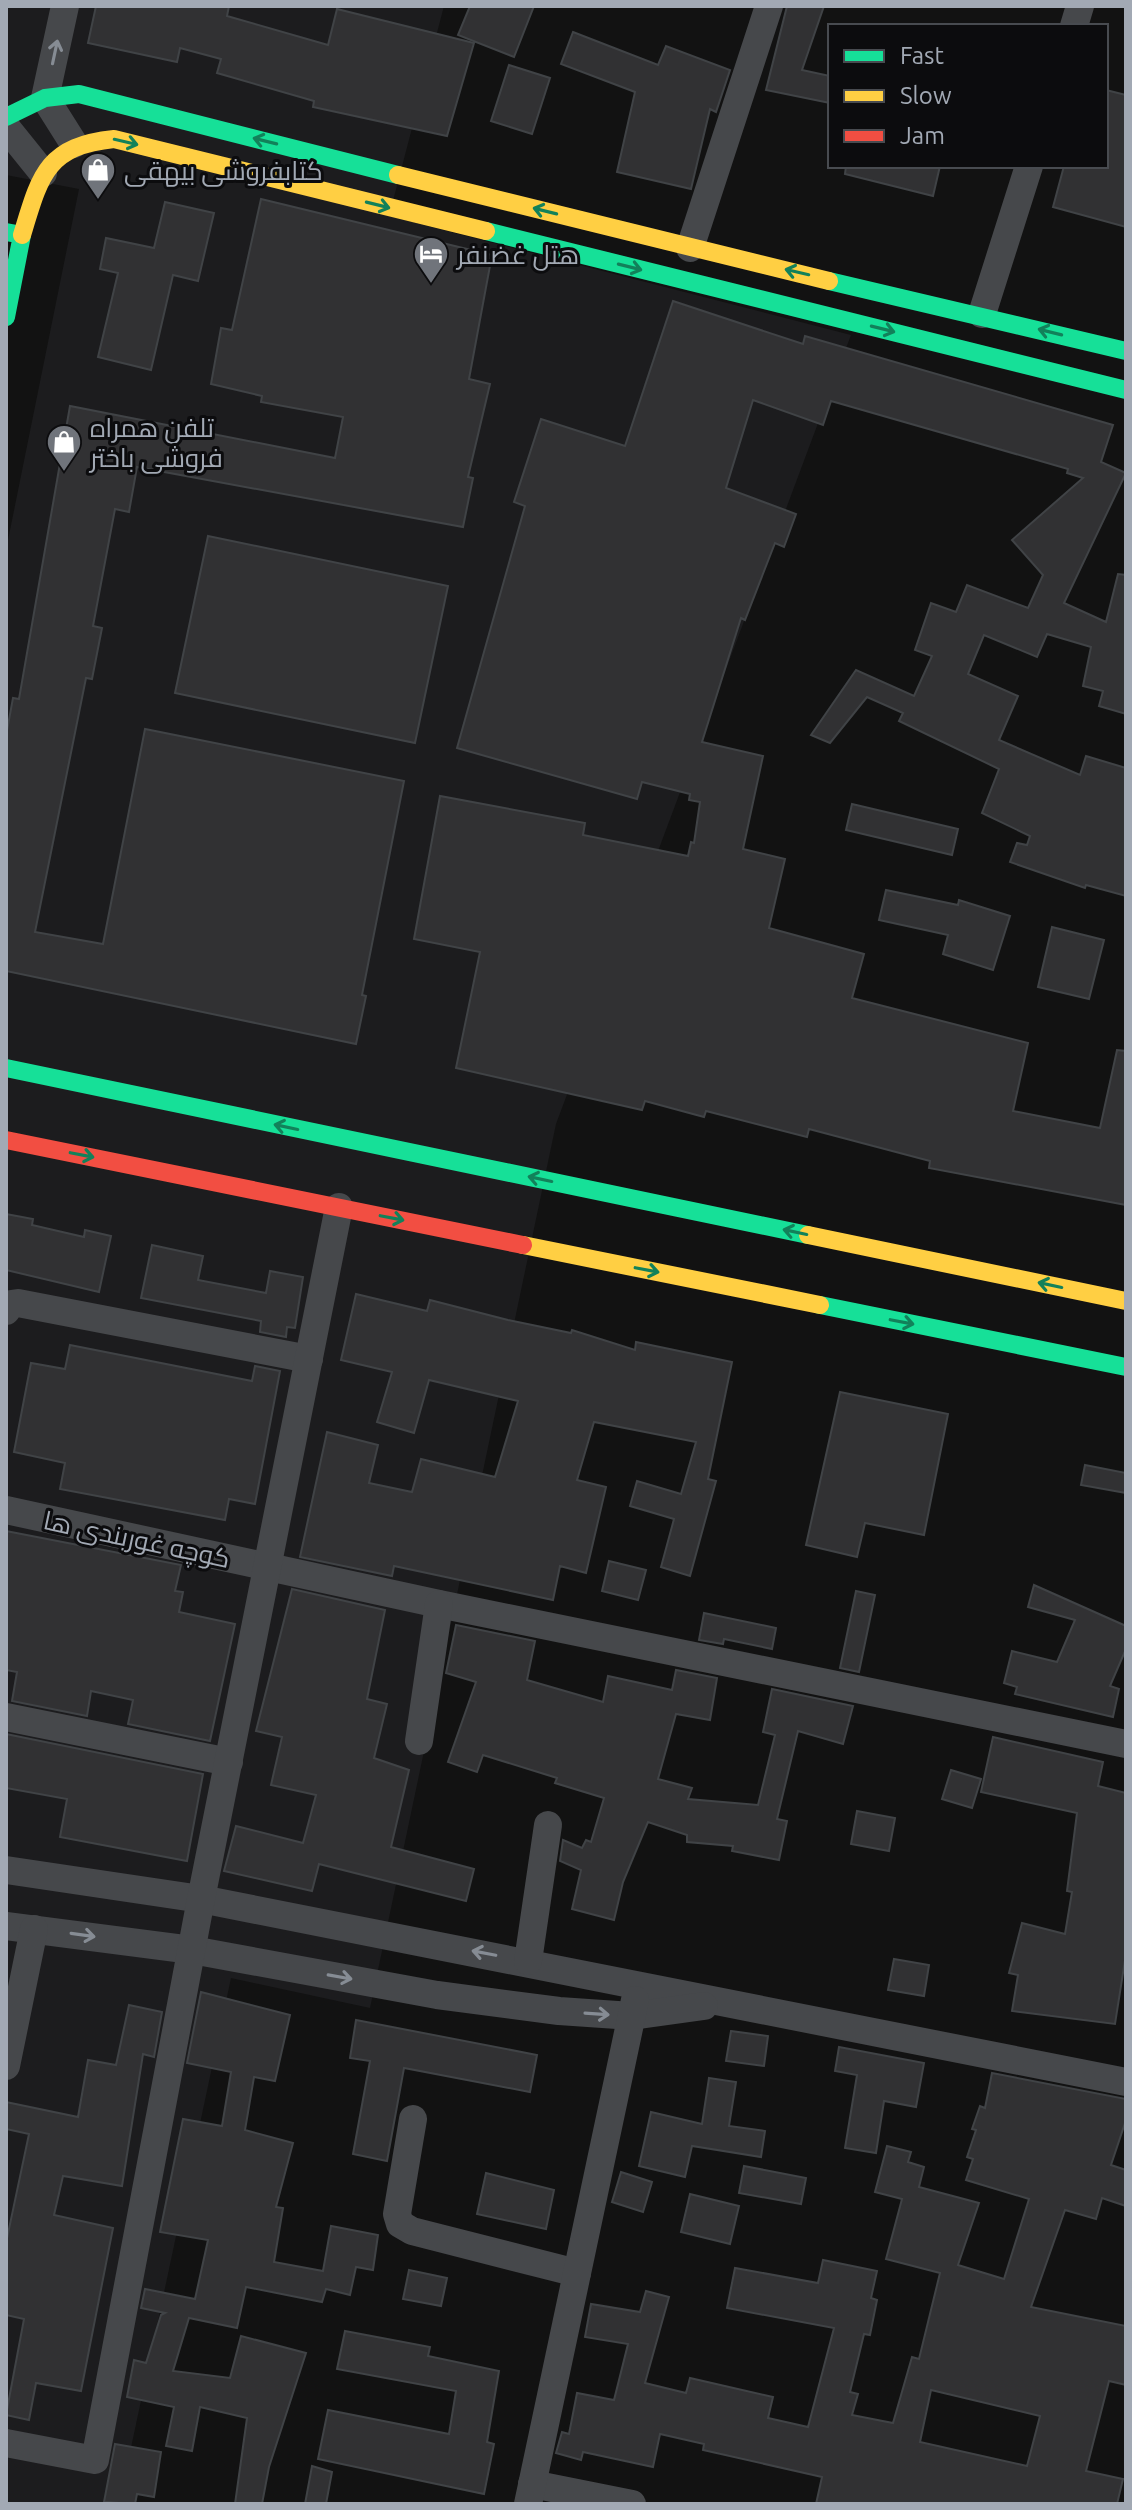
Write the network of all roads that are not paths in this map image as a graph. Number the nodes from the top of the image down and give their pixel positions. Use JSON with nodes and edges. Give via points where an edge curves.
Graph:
{"nodes":[{"id":1,"x":65,"y":6,"type":"edge"},
{"id":2,"x":769,"y":6,"type":"edge"},
{"id":3,"x":45,"y":98,"type":"junction"},
{"id":4,"x":6,"y":117,"type":"edge"},
{"id":5,"x":6,"y":127,"type":"edge"},
{"id":6,"x":74,"y":144,"type":"junction"},
{"id":7,"x":1028,"y":168,"type":"edge"},
{"id":8,"x":43,"y":173,"type":"junction"},
{"id":9,"x":14,"y":234,"type":"edge"},
{"id":10,"x":690,"y":248,"type":"junction"},
{"id":11,"x":982,"y":314,"type":"junction"},
{"id":12,"x":6,"y":317,"type":"edge"},
{"id":13,"x":1126,"y":351,"type":"edge"},
{"id":14,"x":1126,"y":390,"type":"edge"},
{"id":15,"x":6,"y":1068,"type":"edge"},
{"id":16,"x":6,"y":1140,"type":"edge"},
{"id":17,"x":339,"y":1207,"type":"junction"},
{"id":18,"x":1126,"y":1301,"type":"edge"},
{"id":19,"x":6,"y":1311,"type":"edge"},
{"id":20,"x":309,"y":1359,"type":"junction"},
{"id":21,"x":1126,"y":1367,"type":"edge"},
{"id":22,"x":6,"y":1510,"type":"edge"},
{"id":23,"x":267,"y":1568,"type":"junction"},
{"id":24,"x":439,"y":1604,"type":"junction"},
{"id":25,"x":6,"y":1717,"type":"edge"},
{"id":26,"x":419,"y":1741,"type":"dead end"},
{"id":27,"x":1126,"y":1744,"type":"edge"},
{"id":28,"x":229,"y":1762,"type":"junction"},
{"id":29,"x":548,"y":1825,"type":"dead end"},
{"id":30,"x":6,"y":1870,"type":"edge"},
{"id":31,"x":201,"y":1899,"type":"junction"},
{"id":32,"x":20,"y":1927,"type":"edge"},
{"id":33,"x":192,"y":1950,"type":"junction"},
{"id":34,"x":528,"y":1961,"type":"junction"},
{"id":35,"x":638,"y":1985,"type":"junction"},
{"id":36,"x":725,"y":2002,"type":"junction"},
{"id":37,"x":632,"y":2016,"type":"junction"},
{"id":38,"x":6,"y":2066,"type":"edge"},
{"id":39,"x":1126,"y":2082,"type":"edge"},
{"id":40,"x":413,"y":2119,"type":"dead end"},
{"id":41,"x":577,"y":2273,"type":"junction"},
{"id":42,"x":6,"y":2443,"type":"edge"},
{"id":43,"x":530,"y":2494,"type":"edge"},
{"id":44,"x":632,"y":2504,"type":"edge"}],
"edges":[{"from":3,"to":1,"type":"street","one_way":true},
{"from":2,"to":10,"type":"street"},
{"from":3,"to":4,"type":"main road"},
{"from":3,"to":6,"type":"street"},
{"from":10,"to":3,"type":"main road","one_way":true,"via":[[79,94]]},
{"from":5,"to":8,"type":"street"},
{"from":6,"to":8,"type":"main road","via":[[57,154]]},
{"from":6,"to":14,"type":"main road","one_way":true,"via":[[114,139]]},
{"from":7,"to":11,"type":"street"},
{"from":8,"to":9,"type":"main road"},
{"from":9,"to":12,"type":"main road"},
{"from":11,"to":10,"type":"main road","one_way":true},
{"from":13,"to":11,"type":"main road","one_way":true},
{"from":18,"to":15,"type":"main road","one_way":true},
{"from":16,"to":17,"type":"main road","one_way":true},
{"from":17,"to":20,"type":"street"},
{"from":17,"to":21,"type":"main road","one_way":true},
{"from":19,"to":20,"type":"street","via":[[18,1303]]},
{"from":20,"to":23,"type":"street"},
{"from":22,"to":23,"type":"street","name":"کوچه غوربندی ها"},
{"from":23,"to":24,"type":"street","name":"کوچه غوربندی ها"},
{"from":23,"to":28,"type":"street"},
{"from":24,"to":26,"type":"street"},
{"from":24,"to":27,"type":"street","name":"کوچه غوربندی ها"},
{"from":25,"to":28,"type":"street"},
{"from":28,"to":31,"type":"street"},
{"from":29,"to":34,"type":"street"},
{"from":30,"to":31,"type":"street"},
{"from":31,"to":33,"type":"street"},
{"from":34,"to":31,"type":"street","one_way":true},
{"from":32,"to":33,"type":"street","one_way":true},
{"from":32,"to":38,"type":"street"},
{"from":33,"to":37,"type":"street","one_way":true,"via":[[437,1995]]},
{"from":33,"to":42,"type":"street","via":[[95,2460]]},
{"from":34,"to":35,"type":"street"},
{"from":35,"to":36,"type":"street"},
{"from":35,"to":37,"type":"street"},
{"from":36,"to":37,"type":"street"},
{"from":36,"to":39,"type":"street"},
{"from":37,"to":41,"type":"street"},
{"from":40,"to":41,"type":"street","via":[[397,2214],[400,2224]]},
{"from":41,"to":43,"type":"street"},
{"from":43,"to":44,"type":"street"}]}
